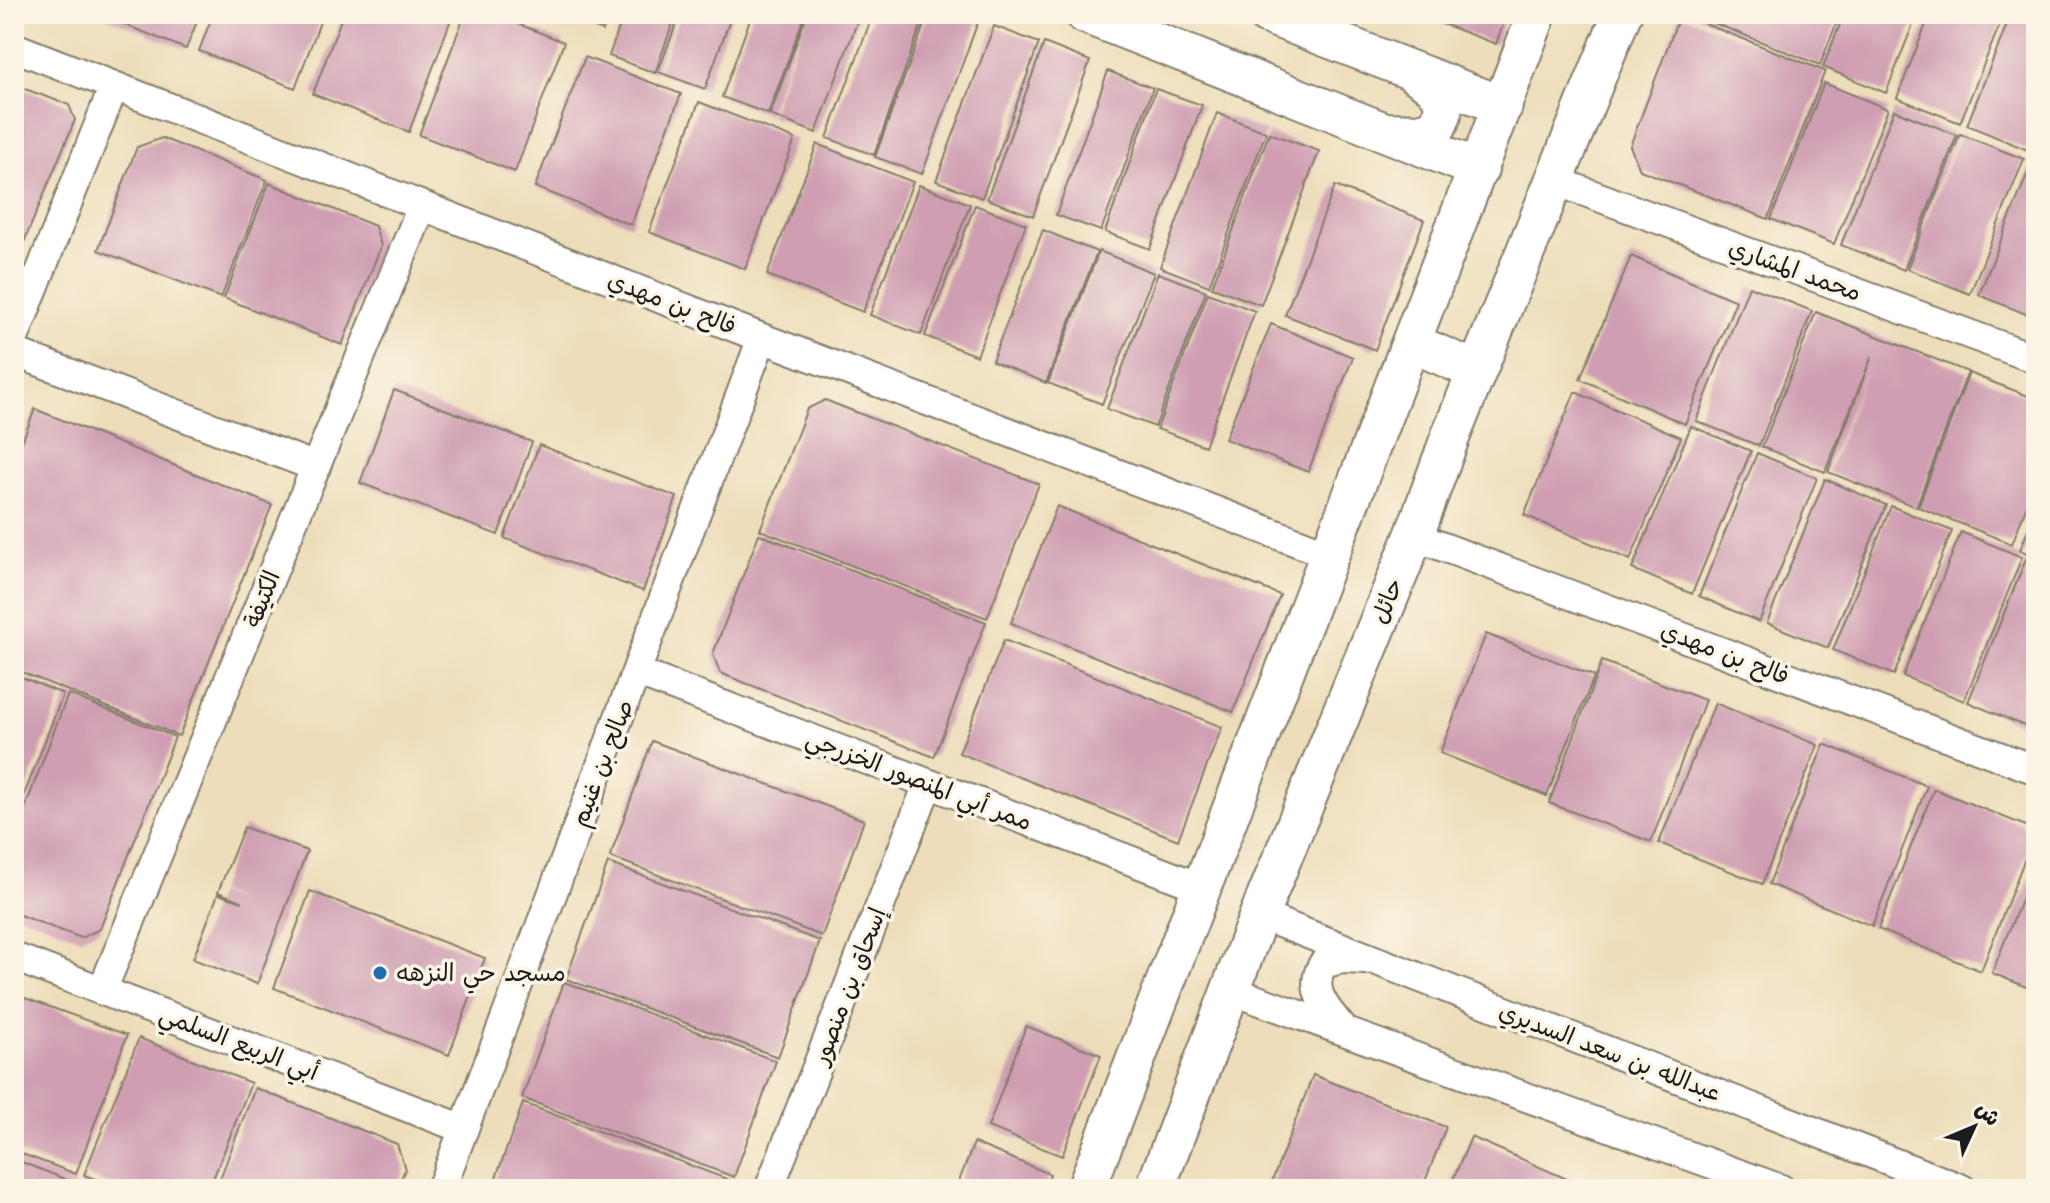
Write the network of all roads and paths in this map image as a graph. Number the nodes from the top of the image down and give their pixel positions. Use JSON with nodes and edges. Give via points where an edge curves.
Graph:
{"nodes":[{"id":1,"x":1085,"y":14,"type":"edge"},
{"id":2,"x":1266,"y":14,"type":"edge"},
{"id":3,"x":1537,"y":14,"type":"edge"},
{"id":4,"x":1622,"y":14,"type":"edge"},
{"id":5,"x":14,"y":47,"type":"edge"},
{"id":6,"x":1405,"y":68,"type":"junction"},
{"id":7,"x":114,"y":86,"type":"junction"},
{"id":8,"x":1503,"y":106,"type":"junction"},
{"id":9,"x":1385,"y":132,"type":"junction"},
{"id":10,"x":1479,"y":169,"type":"junction"},
{"id":11,"x":1553,"y":180,"type":"junction"},
{"id":12,"x":422,"y":206,"type":"junction"},
{"id":13,"x":14,"y":338,"type":"edge"},
{"id":14,"x":762,"y":338,"type":"junction"},
{"id":15,"x":1412,"y":343,"type":"junction"},
{"id":16,"x":14,"y":352,"type":"edge"},
{"id":17,"x":2036,"y":359,"type":"edge"},
{"id":18,"x":1477,"y":371,"type":"junction"},
{"id":19,"x":316,"y":467,"type":"junction"},
{"id":20,"x":1414,"y":536,"type":"junction"},
{"id":21,"x":1331,"y":555,"type":"junction"},
{"id":22,"x":636,"y":672,"type":"junction"},
{"id":23,"x":2036,"y":770,"type":"edge"},
{"id":24,"x":928,"y":784,"type":"junction"},
{"id":25,"x":1203,"y":888,"type":"junction"},
{"id":26,"x":1259,"y":915,"type":"junction"},
{"id":27,"x":14,"y":957,"type":"edge"},
{"id":28,"x":1374,"y":961,"type":"junction"},
{"id":29,"x":1230,"y":990,"type":"junction"},
{"id":30,"x":102,"y":991,"type":"junction"},
{"id":31,"x":1344,"y":1030,"type":"junction"},
{"id":32,"x":464,"y":1129,"type":"junction"},
{"id":33,"x":441,"y":1189,"type":"edge"},
{"id":34,"x":769,"y":1189,"type":"edge"},
{"id":35,"x":1086,"y":1189,"type":"edge"},
{"id":36,"x":1155,"y":1189,"type":"edge"},
{"id":37,"x":1781,"y":1189,"type":"edge"},
{"id":38,"x":1962,"y":1189,"type":"edge"}],
"edges":[{"from":1,"to":9,"type":"street"},
{"from":2,"to":6,"type":"street"},
{"from":3,"to":8,"type":"street"},
{"from":4,"to":11,"type":"street","name":"حائل"},
{"from":5,"to":7,"type":"street","name":"فالح بن مهدي"},
{"from":6,"to":8,"type":"street"},
{"from":6,"to":9,"type":"street","via":[[1434,86],[1442,96],[1444,114],[1436,128]]},
{"from":7,"to":12,"type":"street","name":"فالح بن مهدي"},
{"from":7,"to":13,"type":"street"},
{"from":8,"to":10,"type":"street"},
{"from":9,"to":10,"type":"street"},
{"from":10,"to":15,"type":"street"},
{"from":11,"to":17,"type":"street","name":"محمد المشاري"},
{"from":11,"to":18,"type":"street","name":"حائل"},
{"from":12,"to":14,"type":"street","name":"فالح بن مهدي"},
{"from":12,"to":19,"type":"street","name":"الكتيفة"},
{"from":14,"to":21,"type":"street","name":"فالح بن مهدي"},
{"from":14,"to":22,"type":"street","name":"صالح بن غنيم"},
{"from":15,"to":18,"type":"street"},
{"from":15,"to":21,"type":"street"},
{"from":16,"to":19,"type":"street"},
{"from":18,"to":20,"type":"street","name":"حائل"},
{"from":19,"to":30,"type":"street","name":"الكتيفة"},
{"from":20,"to":23,"type":"street","name":"فالح بن مهدي"},
{"from":20,"to":26,"type":"street","name":"حائل"},
{"from":21,"to":25,"type":"street"},
{"from":22,"to":24,"type":"street","name":"ممر أبي المنصور الخزرجي"},
{"from":22,"to":32,"type":"street","name":"صالح بن غنيم"},
{"from":24,"to":25,"type":"street","name":"ممر أبي المنصور الخزرجي"},
{"from":24,"to":34,"type":"street","name":"إسحاق بن منصور"},
{"from":25,"to":35,"type":"street"},
{"from":26,"to":28,"type":"street","name":"عبدالله بن سعد السديري"},
{"from":26,"to":29,"type":"street","name":"حائل"},
{"from":27,"to":30,"type":"street","name":"أبي الربيع السلمي"},
{"from":28,"to":31,"type":"street","via":[[1342,959],[1323,964],[1317,973],[1316,991]]},
{"from":28,"to":38,"type":"street","name":"عبدالله بن سعد السديري"},
{"from":29,"to":31,"type":"street"},
{"from":29,"to":36,"type":"street","name":"حائل"},
{"from":30,"to":32,"type":"street","name":"أبي الربيع السلمي"},
{"from":31,"to":37,"type":"street"},
{"from":32,"to":33,"type":"street","name":"صالح بن غنيم"}]}
